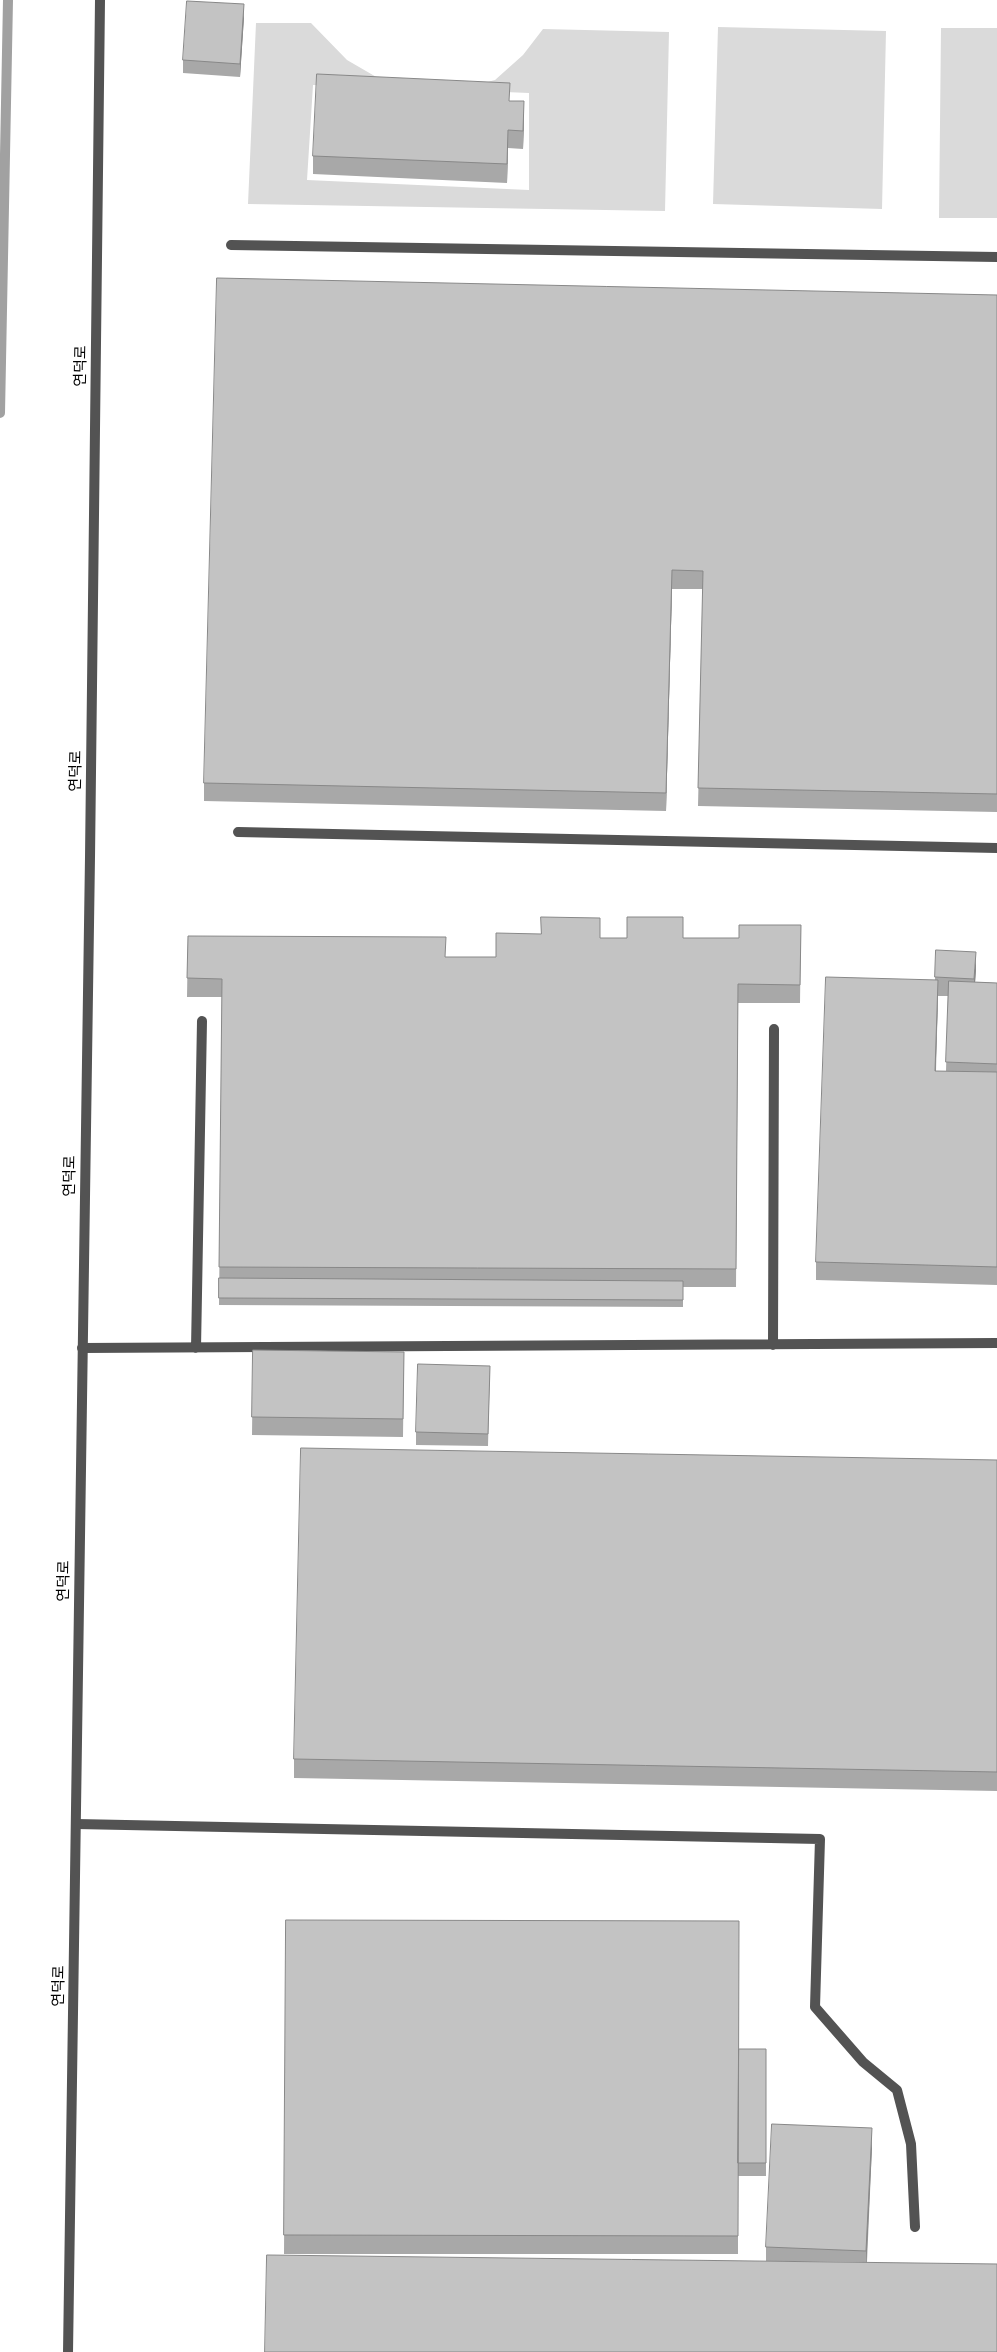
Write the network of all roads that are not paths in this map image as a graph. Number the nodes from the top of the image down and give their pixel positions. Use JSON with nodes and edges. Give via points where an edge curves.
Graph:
{"nodes":[{"id":1,"x":100,"y":0,"type":"edge"},
{"id":2,"x":231,"y":245,"type":"dead end"},
{"id":3,"x":997,"y":256,"type":"edge"},
{"id":4,"x":238,"y":832,"type":"dead end"},
{"id":5,"x":997,"y":848,"type":"edge"},
{"id":6,"x":202,"y":1022,"type":"dead end"},
{"id":7,"x":774,"y":1029,"type":"dead end"},
{"id":8,"x":997,"y":1343,"type":"edge"},
{"id":9,"x":773,"y":1345,"type":"junction"},
{"id":10,"x":82,"y":1348,"type":"junction"},
{"id":11,"x":196,"y":1348,"type":"junction"},
{"id":12,"x":76,"y":1824,"type":"junction"},
{"id":13,"x":914,"y":2228,"type":"dead end"},
{"id":14,"x":68,"y":2352,"type":"edge"}],
"edges":[{"from":1,"to":10,"type":"street","name":"연덕로"},
{"from":2,"to":3,"type":"street"},
{"from":4,"to":5,"type":"street"},
{"from":6,"to":11,"type":"street"},
{"from":7,"to":9,"type":"street"},
{"from":8,"to":9,"type":"street"},
{"from":9,"to":11,"type":"street"},
{"from":10,"to":11,"type":"street"},
{"from":10,"to":12,"type":"street","name":"연덕로"},
{"from":12,"to":13,"type":"street","via":[[820,1839],[815,2007],[863,2062],[896,2090],[910,2144]]},
{"from":12,"to":14,"type":"street","name":"연덕로"}]}
